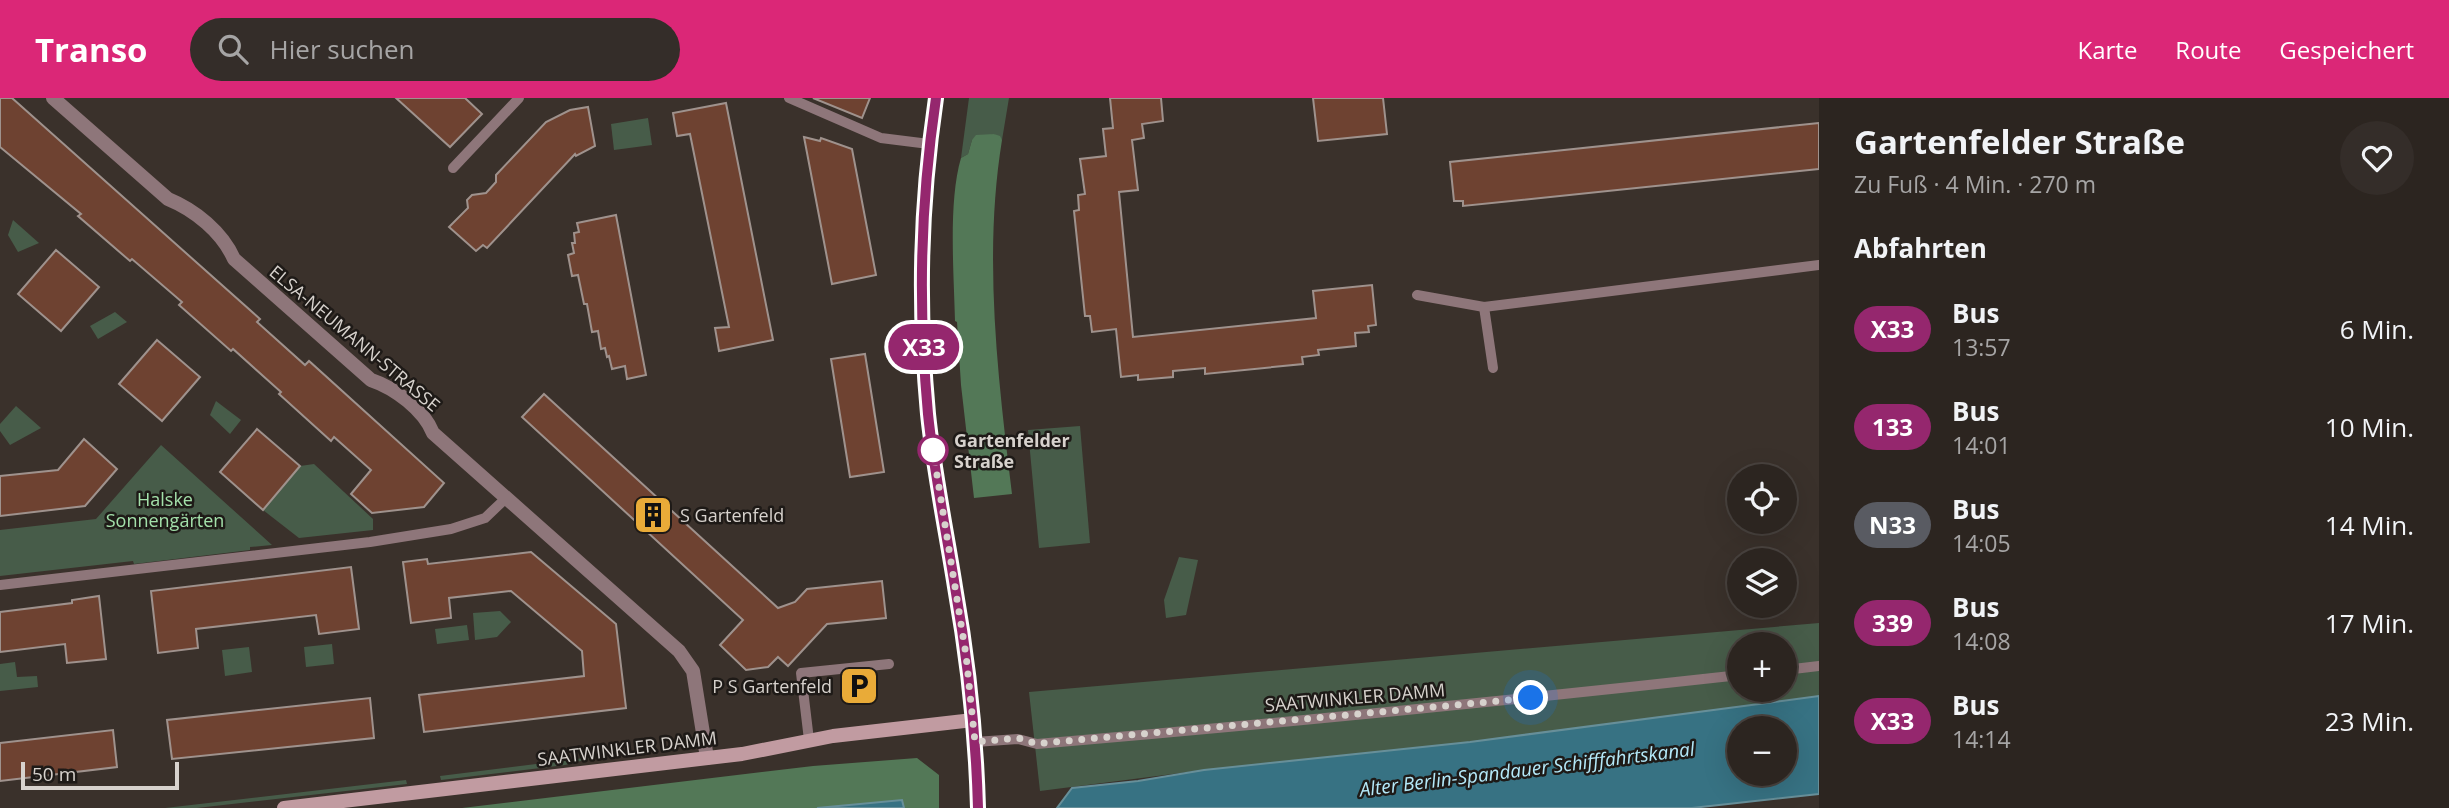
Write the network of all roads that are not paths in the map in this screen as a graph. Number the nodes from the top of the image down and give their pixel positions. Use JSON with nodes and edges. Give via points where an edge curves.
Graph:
{"nodes":[{"id":1,"x":53,"y":98,"type":"edge"},
{"id":2,"x":519,"y":98,"type":"edge"},
{"id":3,"x":789,"y":98,"type":"edge"},
{"id":4,"x":936,"y":98,"type":"edge"},
{"id":5,"x":929,"y":145,"type":"junction"},
{"id":6,"x":453,"y":168,"type":"dead end"},
{"id":7,"x":1819,"y":265,"type":"edge"},
{"id":8,"x":1417,"y":295,"type":"dead end"},
{"id":9,"x":1484,"y":307,"type":"junction"},
{"id":10,"x":1493,"y":368,"type":"dead end"},
{"id":11,"x":505,"y":499,"type":"junction"},
{"id":12,"x":0,"y":585,"type":"edge"},
{"id":13,"x":889,"y":664,"type":"dead end"},
{"id":14,"x":1819,"y":666,"type":"edge"},
{"id":15,"x":1797,"y":669,"type":"edge"},
{"id":16,"x":1727,"y":676,"type":"edge"},
{"id":17,"x":973,"y":720,"type":"junction"},
{"id":18,"x":808,"y":740,"type":"junction"},
{"id":19,"x":975,"y":742,"type":"junction"},
{"id":20,"x":707,"y":758,"type":"junction"},
{"id":21,"x":978,"y":802,"type":"edge"},
{"id":22,"x":284,"y":808,"type":"edge"}],
"edges":[{"from":1,"to":11,"type":"street","name":"ELSA-NEUMANN-STRASSE","via":[[168,199],[186,206],[226,241],[234,259],[371,380],[387,385],[428,420],[433,433]]},
{"from":2,"to":6,"type":"lane"},
{"from":3,"to":5,"type":"lane","via":[[881,138]]},
{"from":4,"to":5,"type":"main road"},
{"from":5,"to":17,"type":"main road","via":[[921,278],[926,390]]},
{"from":7,"to":9,"type":"lane"},
{"from":8,"to":9,"type":"lane"},
{"from":9,"to":10,"type":"lane"},
{"from":11,"to":12,"type":"lane","via":[[485,518],[451,529]]},
{"from":11,"to":20,"type":"street","name":"ELSA-NEUMANN-STRASSE","via":[[679,651],[693,671]]},
{"from":13,"to":18,"type":"lane","via":[[802,673]]},
{"from":14,"to":15,"type":"lane"},
{"from":16,"to":19,"type":"lane","name":"SAATWINKLER DAMM","via":[[1261,725],[1037,744],[1018,738]]},
{"from":17,"to":18,"type":"main road","name":"SAATWINKLER DAMM"},
{"from":17,"to":19,"type":"main road"},
{"from":18,"to":20,"type":"main road","name":"SAATWINKLER DAMM"},
{"from":19,"to":21,"type":"main road"},
{"from":20,"to":22,"type":"main road","name":"SAATWINKLER DAMM"}]}
